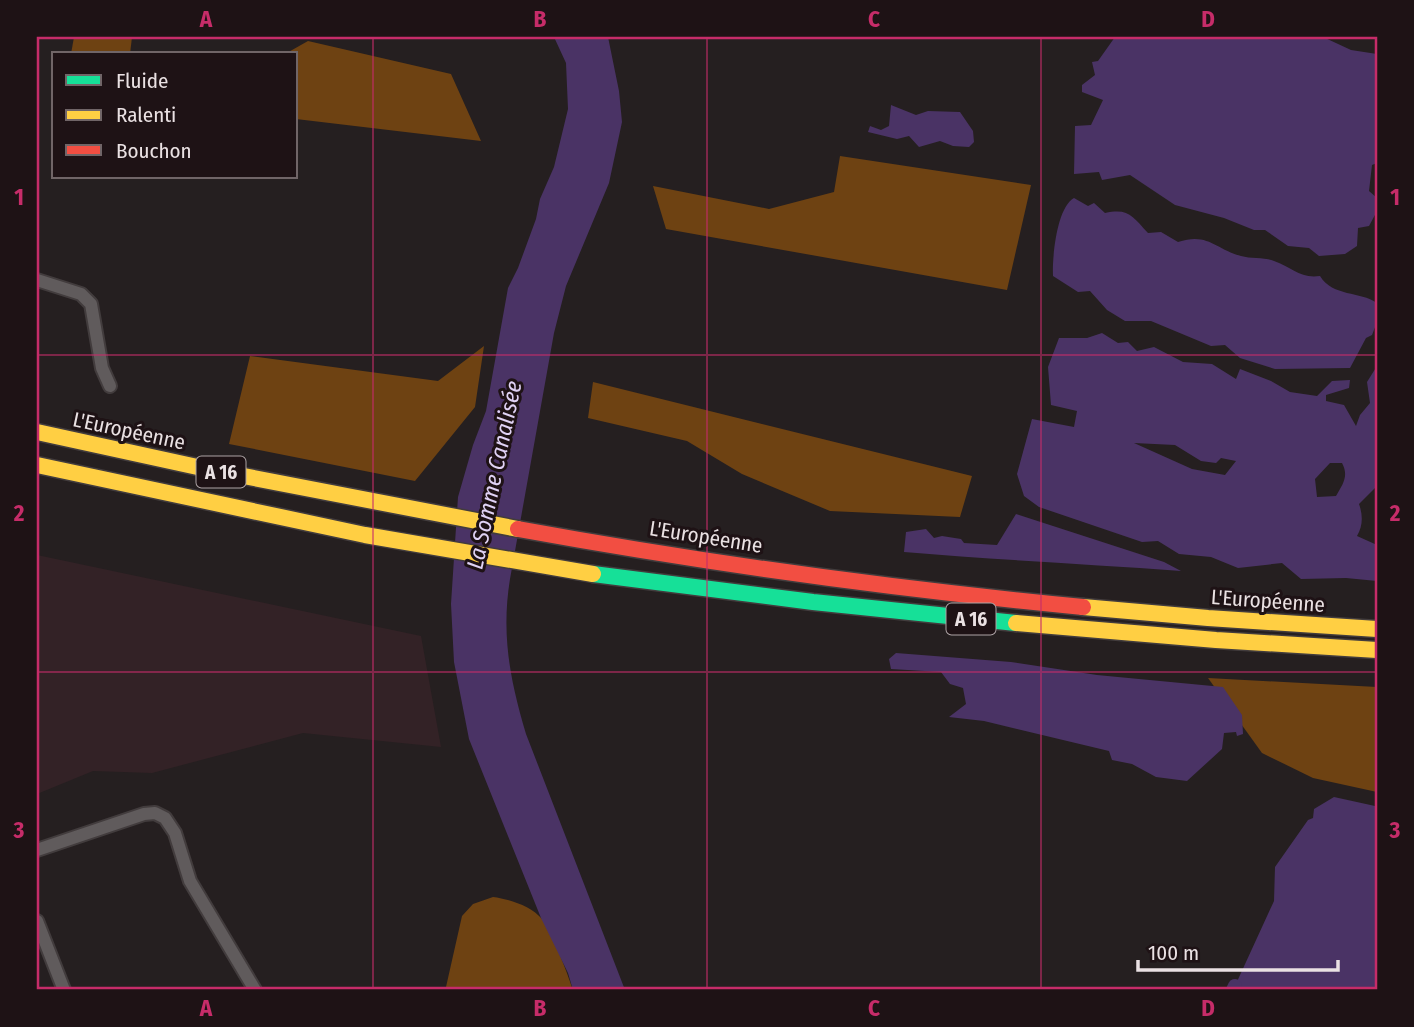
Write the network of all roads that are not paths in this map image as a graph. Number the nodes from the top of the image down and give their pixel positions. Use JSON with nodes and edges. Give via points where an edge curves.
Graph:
{"nodes":[{"id":1,"x":37,"y":280,"type":"edge"},
{"id":2,"x":110,"y":386,"type":"dead end"},
{"id":3,"x":37,"y":432,"type":"edge"},
{"id":4,"x":37,"y":465,"type":"edge"},
{"id":5,"x":1377,"y":629,"type":"edge"},
{"id":6,"x":1377,"y":650,"type":"edge"},
{"id":7,"x":37,"y":850,"type":"edge"},
{"id":8,"x":37,"y":921,"type":"edge"},
{"id":9,"x":64,"y":990,"type":"edge"},
{"id":10,"x":255,"y":990,"type":"edge"}],
"edges":[{"from":1,"to":2,"type":"street","via":[[81,294],[92,304],[102,368]]},
{"from":3,"to":5,"type":"highway","name":"L'Européenne","number":"A 16","via":[[405,510],[813,575],[969,595]]},
{"from":4,"to":6,"type":"highway","name":"L'Européenne","number":"A 16","via":[[399,542],[566,570],[962,618]]},
{"from":7,"to":10,"type":"street","via":[[144,814],[166,818],[190,881]]},
{"from":8,"to":9,"type":"street"}]}
